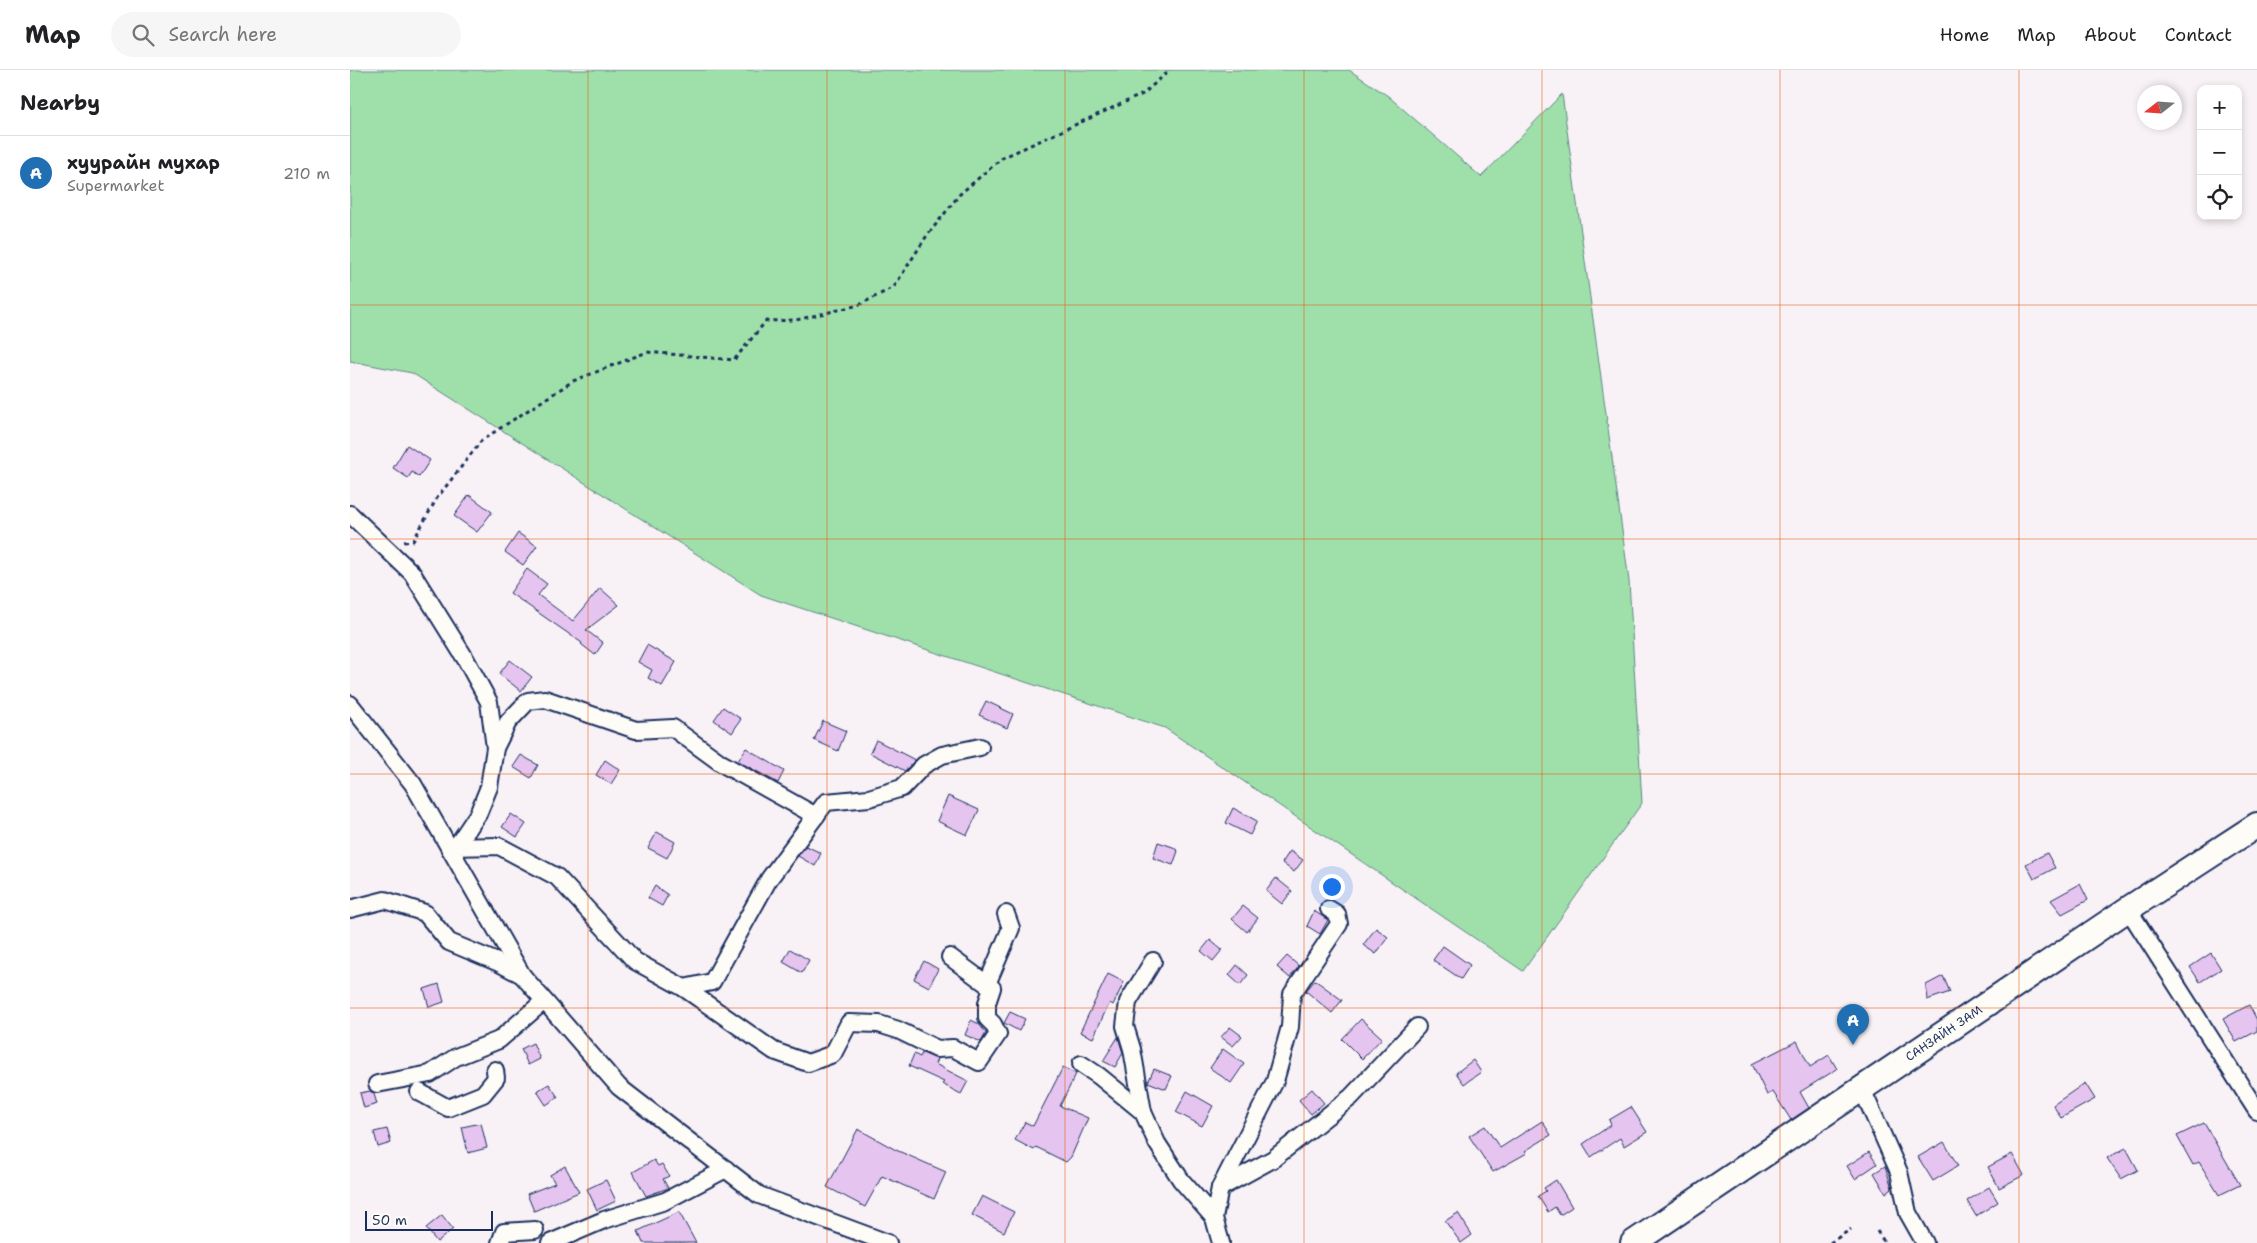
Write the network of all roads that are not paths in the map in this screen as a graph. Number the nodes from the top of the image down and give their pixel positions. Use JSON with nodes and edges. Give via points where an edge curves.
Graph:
{"nodes":[{"id":1,"x":350,"y":514,"type":"edge"},
{"id":2,"x":350,"y":704,"type":"edge"},
{"id":3,"x":980,"y":747,"type":"dead end"},
{"id":4,"x":495,"y":748,"type":"junction"},
{"id":5,"x":816,"y":816,"type":"junction"},
{"id":6,"x":2257,"y":826,"type":"edge"},
{"id":7,"x":453,"y":847,"type":"junction"},
{"id":8,"x":1328,"y":909,"type":"dead end"},
{"id":9,"x":2128,"y":909,"type":"junction"},
{"id":10,"x":350,"y":910,"type":"edge"},
{"id":11,"x":1006,"y":914,"type":"dead end"},
{"id":12,"x":950,"y":957,"type":"dead end"},
{"id":13,"x":1153,"y":961,"type":"dead end"},
{"id":14,"x":522,"y":975,"type":"junction"},
{"id":15,"x":987,"y":984,"type":"junction"},
{"id":16,"x":684,"y":988,"type":"junction"},
{"id":17,"x":544,"y":1001,"type":"junction"},
{"id":18,"x":1417,"y":1028,"type":"dead end"},
{"id":19,"x":1081,"y":1064,"type":"dead end"},
{"id":20,"x":495,"y":1070,"type":"dead end"},
{"id":21,"x":377,"y":1084,"type":"dead end"},
{"id":22,"x":1862,"y":1088,"type":"junction"},
{"id":23,"x":419,"y":1092,"type":"dead end"},
{"id":24,"x":2257,"y":1111,"type":"edge"},
{"id":25,"x":1143,"y":1112,"type":"junction"},
{"id":26,"x":726,"y":1169,"type":"junction"},
{"id":27,"x":1220,"y":1188,"type":"junction"},
{"id":28,"x":1214,"y":1218,"type":"junction"},
{"id":29,"x":536,"y":1230,"type":"dead end"},
{"id":30,"x":500,"y":1243,"type":"edge"},
{"id":31,"x":550,"y":1243,"type":"edge"},
{"id":32,"x":888,"y":1243,"type":"edge"},
{"id":33,"x":1221,"y":1243,"type":"edge"},
{"id":34,"x":1633,"y":1243,"type":"edge"},
{"id":35,"x":1925,"y":1243,"type":"edge"}],
"edges":[{"from":1,"to":4,"type":"street","via":[[412,573],[465,658],[489,702]]},
{"from":2,"to":7,"type":"street","via":[[413,784]]},
{"from":3,"to":5,"type":"street","via":[[942,755],[924,765],[902,788],[869,798],[826,802]]},
{"from":4,"to":5,"type":"street","via":[[508,722],[528,700],[545,699],[636,730],[673,728],[722,764]]},
{"from":4,"to":7,"type":"street","via":[[489,787],[478,814]]},
{"from":5,"to":16,"type":"street","via":[[769,879],[712,982]]},
{"from":6,"to":9,"type":"main road","name":"САНЗАЙН ЗАМ"},
{"from":7,"to":14,"type":"street"},
{"from":7,"to":16,"type":"street","via":[[500,846],[557,877],[635,960]]},
{"from":8,"to":27,"type":"street","via":[[1337,914],[1339,924],[1292,994],[1290,1027],[1275,1080]]},
{"from":9,"to":22,"type":"main road","name":"САНЗАЙН ЗАМ"},
{"from":9,"to":24,"type":"street"},
{"from":10,"to":14,"type":"street","via":[[385,900],[426,913],[449,942]]},
{"from":11,"to":15,"type":"street","via":[[1011,928]]},
{"from":12,"to":15,"type":"street"},
{"from":13,"to":25,"type":"street","via":[[1128,1002],[1125,1026]]},
{"from":14,"to":17,"type":"street"},
{"from":15,"to":16,"type":"street","via":[[992,988],[987,1018],[998,1034],[979,1062],[953,1048],[937,1049],[879,1024],[849,1023],[833,1054],[808,1063],[774,1051]]},
{"from":17,"to":21,"type":"street","via":[[499,1040],[456,1057],[430,1074]]},
{"from":17,"to":26,"type":"street","via":[[618,1087]]},
{"from":18,"to":27,"type":"street","via":[[1351,1097],[1273,1159]]},
{"from":19,"to":25,"type":"street"},
{"from":20,"to":23,"type":"street","via":[[496,1078],[483,1094],[448,1108]]},
{"from":22,"to":34,"type":"main road","name":"САНЗАЙН ЗАМ"},
{"from":22,"to":35,"type":"street","via":[[1899,1172],[1908,1214]]},
{"from":25,"to":28,"type":"street","via":[[1157,1143],[1181,1180]]},
{"from":26,"to":31,"type":"street","via":[[665,1201],[604,1220]]},
{"from":26,"to":32,"type":"street","via":[[759,1195]]},
{"from":27,"to":28,"type":"street"},
{"from":28,"to":33,"type":"street"},
{"from":29,"to":30,"type":"street","via":[[504,1232]]}]}
